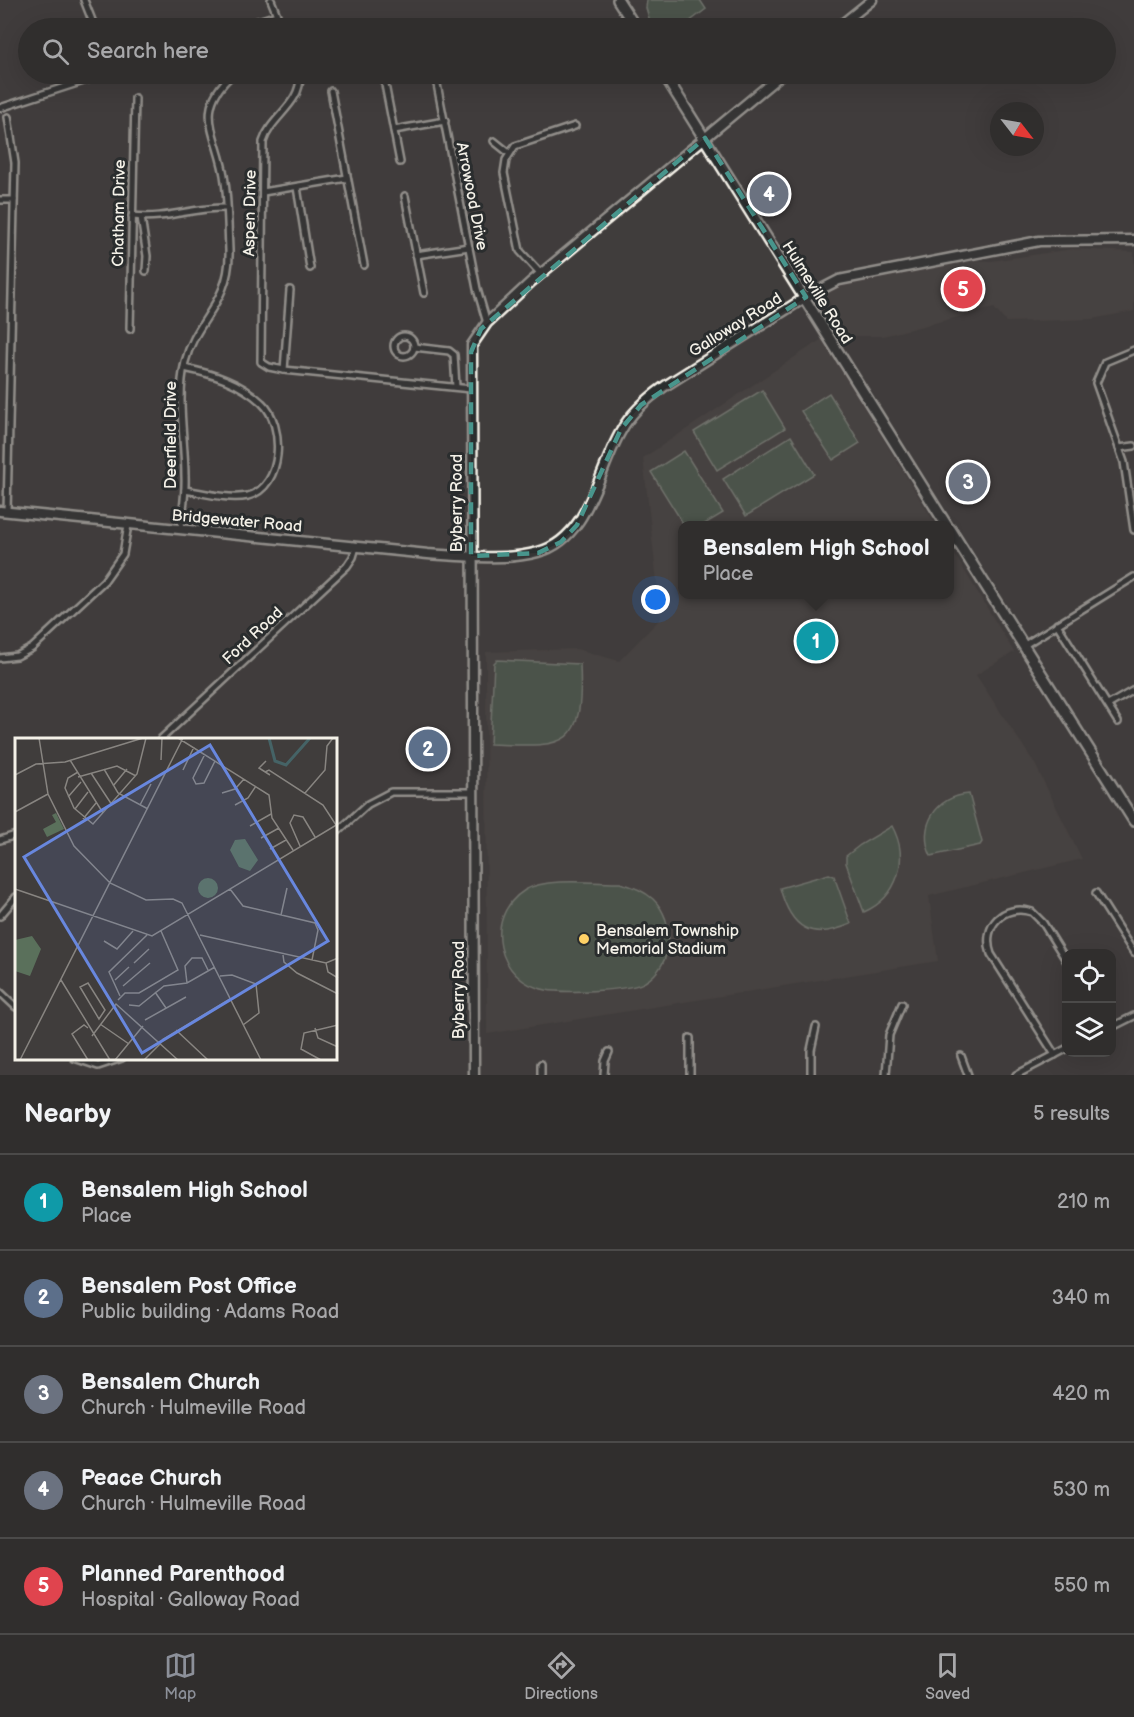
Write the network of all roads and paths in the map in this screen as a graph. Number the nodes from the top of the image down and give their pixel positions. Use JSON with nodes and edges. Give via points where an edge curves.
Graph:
{"nodes":[{"id":1,"x":84,"y":0,"type":"edge"},
{"id":2,"x":271,"y":0,"type":"edge"},
{"id":3,"x":618,"y":0,"type":"edge"},
{"id":4,"x":872,"y":0,"type":"edge"},
{"id":5,"x":91,"y":18,"type":"edge"},
{"id":6,"x":268,"y":18,"type":"edge"},
{"id":7,"x":630,"y":18,"type":"edge"},
{"id":8,"x":850,"y":18,"type":"edge"},
{"id":9,"x":74,"y":84,"type":"edge"},
{"id":10,"x":224,"y":84,"type":"edge"},
{"id":11,"x":298,"y":84,"type":"edge"},
{"id":12,"x":385,"y":84,"type":"edge"},
{"id":13,"x":437,"y":84,"type":"edge"},
{"id":14,"x":670,"y":84,"type":"edge"},
{"id":15,"x":770,"y":84,"type":"edge"},
{"id":16,"x":331,"y":91,"type":"dead end"},
{"id":17,"x":135,"y":98,"type":"dead end"},
{"id":18,"x":0,"y":108,"type":"edge"},
{"id":19,"x":8,"y":117,"type":"dead end"},
{"id":20,"x":445,"y":121,"type":"junction"},
{"id":21,"x":575,"y":126,"type":"dead end"},
{"id":22,"x":394,"y":130,"type":"junction"},
{"id":23,"x":705,"y":138,"type":"junction"},
{"id":24,"x":494,"y":141,"type":"dead end"},
{"id":25,"x":509,"y":153,"type":"junction"},
{"id":26,"x":400,"y":162,"type":"dead end"},
{"id":27,"x":347,"y":178,"type":"junction"},
{"id":28,"x":297,"y":187,"type":"junction"},
{"id":29,"x":263,"y":192,"type":"junction"},
{"id":30,"x":405,"y":196,"type":"dead end"},
{"id":31,"x":0,"y":200,"type":"edge"},
{"id":32,"x":14,"y":200,"type":"junction"},
{"id":33,"x":227,"y":208,"type":"junction"},
{"id":34,"x":132,"y":216,"type":"junction"},
{"id":35,"x":141,"y":217,"type":"junction"},
{"id":36,"x":1134,"y":240,"type":"edge"},
{"id":37,"x":469,"y":247,"type":"junction"},
{"id":38,"x":416,"y":255,"type":"junction"},
{"id":39,"x":364,"y":265,"type":"dead end"},
{"id":40,"x":310,"y":268,"type":"dead end"},
{"id":41,"x":146,"y":270,"type":"dead end"},
{"id":42,"x":541,"y":274,"type":"junction"},
{"id":43,"x":290,"y":290,"type":"dead end"},
{"id":44,"x":424,"y":293,"type":"dead end"},
{"id":45,"x":806,"y":297,"type":"junction"},
{"id":46,"x":487,"y":323,"type":"junction"},
{"id":47,"x":130,"y":329,"type":"dead end"},
{"id":48,"x":414,"y":347,"type":"dead end"},
{"id":49,"x":1134,"y":350,"type":"edge"},
{"id":50,"x":184,"y":368,"type":"junction"},
{"id":51,"x":284,"y":370,"type":"junction"},
{"id":52,"x":456,"y":385,"type":"junction"},
{"id":53,"x":471,"y":389,"type":"junction"},
{"id":54,"x":1134,"y":446,"type":"edge"},
{"id":55,"x":1119,"y":448,"type":"junction"},
{"id":56,"x":184,"y":490,"type":"junction"},
{"id":57,"x":1132,"y":504,"type":"edge"},
{"id":58,"x":4,"y":512,"type":"edge"},
{"id":59,"x":944,"y":521,"type":"edge"},
{"id":60,"x":128,"y":525,"type":"junction"},
{"id":61,"x":181,"y":530,"type":"junction"},
{"id":62,"x":1134,"y":530,"type":"edge"},
{"id":63,"x":954,"y":537,"type":"edge"},
{"id":64,"x":356,"y":547,"type":"junction"},
{"id":65,"x":471,"y":556,"type":"junction"},
{"id":66,"x":1134,"y":577,"type":"edge"},
{"id":67,"x":1057,"y":624,"type":"junction"},
{"id":68,"x":1023,"y":646,"type":"junction"},
{"id":69,"x":0,"y":658,"type":"edge"},
{"id":70,"x":1134,"y":690,"type":"edge"},
{"id":71,"x":1108,"y":705,"type":"junction"},
{"id":72,"x":1118,"y":722,"type":"dead end"},
{"id":73,"x":161,"y":738,"type":"edge"},
{"id":74,"x":473,"y":792,"type":"junction"},
{"id":75,"x":1134,"y":821,"type":"edge"},
{"id":76,"x":338,"y":831,"type":"edge"},
{"id":77,"x":15,"y":835,"type":"edge"},
{"id":78,"x":0,"y":840,"type":"edge"},
{"id":79,"x":1096,"y":893,"type":"dead end"},
{"id":80,"x":15,"y":898,"type":"edge"},
{"id":81,"x":0,"y":916,"type":"edge"},
{"id":82,"x":1134,"y":953,"type":"edge"},
{"id":83,"x":1062,"y":954,"type":"edge"},
{"id":84,"x":0,"y":992,"type":"edge"},
{"id":85,"x":902,"y":1004,"type":"dead end"},
{"id":86,"x":15,"y":1006,"type":"edge"},
{"id":87,"x":1134,"y":1016,"type":"edge"},
{"id":88,"x":1116,"y":1025,"type":"edge"},
{"id":89,"x":816,"y":1027,"type":"dead end"},
{"id":90,"x":690,"y":1038,"type":"dead end"},
{"id":91,"x":1062,"y":1051,"type":"edge"},
{"id":92,"x":609,"y":1052,"type":"dead end"},
{"id":93,"x":1055,"y":1055,"type":"junction"},
{"id":94,"x":961,"y":1056,"type":"dead end"},
{"id":95,"x":77,"y":1060,"type":"edge"},
{"id":96,"x":119,"y":1060,"type":"edge"},
{"id":97,"x":541,"y":1064,"type":"dead end"},
{"id":98,"x":474,"y":1075,"type":"edge"},
{"id":99,"x":541,"y":1075,"type":"edge"},
{"id":100,"x":604,"y":1075,"type":"edge"},
{"id":101,"x":690,"y":1075,"type":"edge"},
{"id":102,"x":811,"y":1075,"type":"edge"},
{"id":103,"x":886,"y":1075,"type":"edge"},
{"id":104,"x":968,"y":1075,"type":"edge"},
{"id":105,"x":1016,"y":1075,"type":"edge"}],
"edges":[{"from":1,"to":5,"type":"street"},
{"from":2,"to":6,"type":"street","via":[[277,15]]},
{"from":3,"to":7,"type":"main road"},
{"from":4,"to":8,"type":"main road"},
{"from":9,"to":18,"type":"street"},
{"from":10,"to":33,"type":"street","name":"Deerfield Drive","via":[[214,94],[209,109]]},
{"from":11,"to":29,"type":"street","name":"Aspen Drive","via":[[295,99],[265,136]]},
{"from":12,"to":22,"type":"street"},
{"from":13,"to":20,"type":"street","name":"Arrowood Drive"},
{"from":14,"to":23,"type":"main road","name":"Hulmeville Road"},
{"from":15,"to":23,"type":"main road","name":"Byberry Road"},
{"from":16,"to":27,"type":"street"},
{"from":17,"to":34,"type":"street","name":"Chatham Drive"},
{"from":19,"to":32,"type":"street","via":[[15,150]]},
{"from":20,"to":22,"type":"street"},
{"from":20,"to":37,"type":"street","name":"Arrowood Drive"},
{"from":21,"to":25,"type":"street","via":[[515,146]]},
{"from":22,"to":26,"type":"street"},
{"from":23,"to":42,"type":"main road","name":"Byberry Road"},
{"from":23,"to":45,"type":"main road","name":"Hulmeville Road"},
{"from":24,"to":25,"type":"street"},
{"from":25,"to":42,"type":"street","via":[[504,173],[520,251]]},
{"from":27,"to":28,"type":"street"},
{"from":27,"to":39,"type":"street"},
{"from":28,"to":29,"type":"street"},
{"from":28,"to":40,"type":"street"},
{"from":29,"to":51,"type":"street","name":"Aspen Drive","via":[[259,356],[262,363]]},
{"from":30,"to":38,"type":"street"},
{"from":31,"to":32,"type":"street"},
{"from":32,"to":58,"type":"street"},
{"from":33,"to":35,"type":"street"},
{"from":33,"to":50,"type":"street","name":"Deerfield Drive","via":[[227,278],[216,307],[192,344]]},
{"from":34,"to":35,"type":"street"},
{"from":34,"to":47,"type":"street","name":"Chatham Drive"},
{"from":35,"to":41,"type":"street"},
{"from":36,"to":45,"type":"main road","name":"Galloway Road","via":[[1021,244],[848,278]]},
{"from":37,"to":38,"type":"street"},
{"from":37,"to":46,"type":"street","name":"Arrowood Drive"},
{"from":38,"to":44,"type":"street"},
{"from":42,"to":46,"type":"main road","name":"Byberry Road"},
{"from":43,"to":51,"type":"street"},
{"from":45,"to":59,"type":"main road","name":"Hulmeville Road"},
{"from":45,"to":65,"type":"main road","name":"Galloway Road","via":[[641,405],[621,429],[577,525],[561,542],[538,553]]},
{"from":46,"to":53,"type":"main road","name":"Byberry Road","via":[[472,345]]},
{"from":48,"to":52,"type":"street","via":[[452,352],[457,364]]},
{"from":49,"to":55,"type":"street","via":[[1109,359],[1101,366],[1097,378],[1098,394]]},
{"from":50,"to":56,"type":"street","name":"Deerfield Drive"},
{"from":50,"to":56,"type":"street","via":[[221,377],[261,402],[272,417],[277,454],[270,482],[251,495]]},
{"from":51,"to":52,"type":"street"},
{"from":52,"to":53,"type":"street"},
{"from":53,"to":65,"type":"main road","name":"Byberry Road"},
{"from":54,"to":55,"type":"street"},
{"from":55,"to":57,"type":"street"},
{"from":56,"to":61,"type":"street","name":"Deerfield Drive"},
{"from":57,"to":62,"type":"street"},
{"from":58,"to":60,"type":"main road","name":"Bridgewater Road"},
{"from":60,"to":61,"type":"main road","name":"Bridgewater Road"},
{"from":60,"to":69,"type":"street","via":[[123,554],[104,581],[32,648],[17,656]]},
{"from":61,"to":64,"type":"main road","name":"Bridgewater Road"},
{"from":63,"to":68,"type":"main road","name":"Hulmeville Road"},
{"from":64,"to":65,"type":"main road","name":"Bridgewater Road"},
{"from":64,"to":73,"type":"street","name":"Ford Road","via":[[347,566]]},
{"from":65,"to":74,"type":"main road","name":"Byberry Road"},
{"from":66,"to":67,"type":"street"},
{"from":67,"to":68,"type":"street"},
{"from":67,"to":71,"type":"street"},
{"from":68,"to":75,"type":"main road","name":"Hulmeville Road"},
{"from":70,"to":71,"type":"street"},
{"from":71,"to":72,"type":"street"},
{"from":74,"to":76,"type":"street","via":[[391,792],[368,804]]},
{"from":74,"to":98,"type":"main road","name":"Byberry Road"},
{"from":77,"to":78,"type":"street"},
{"from":79,"to":82,"type":"street"},
{"from":80,"to":81,"type":"street"},
{"from":83,"to":93,"type":"street","via":[[1032,912],[1009,911],[991,926],[991,954]]},
{"from":84,"to":86,"type":"street"},
{"from":85,"to":103,"type":"street","via":[[887,1047]]},
{"from":87,"to":88,"type":"street"},
{"from":89,"to":102,"type":"street"},
{"from":90,"to":101,"type":"street"},
{"from":91,"to":93,"type":"street"},
{"from":92,"to":100,"type":"street"},
{"from":93,"to":105,"type":"street"},
{"from":94,"to":104,"type":"street"},
{"from":95,"to":96,"type":"street","via":[[98,1066]]},
{"from":97,"to":99,"type":"street"}]}
